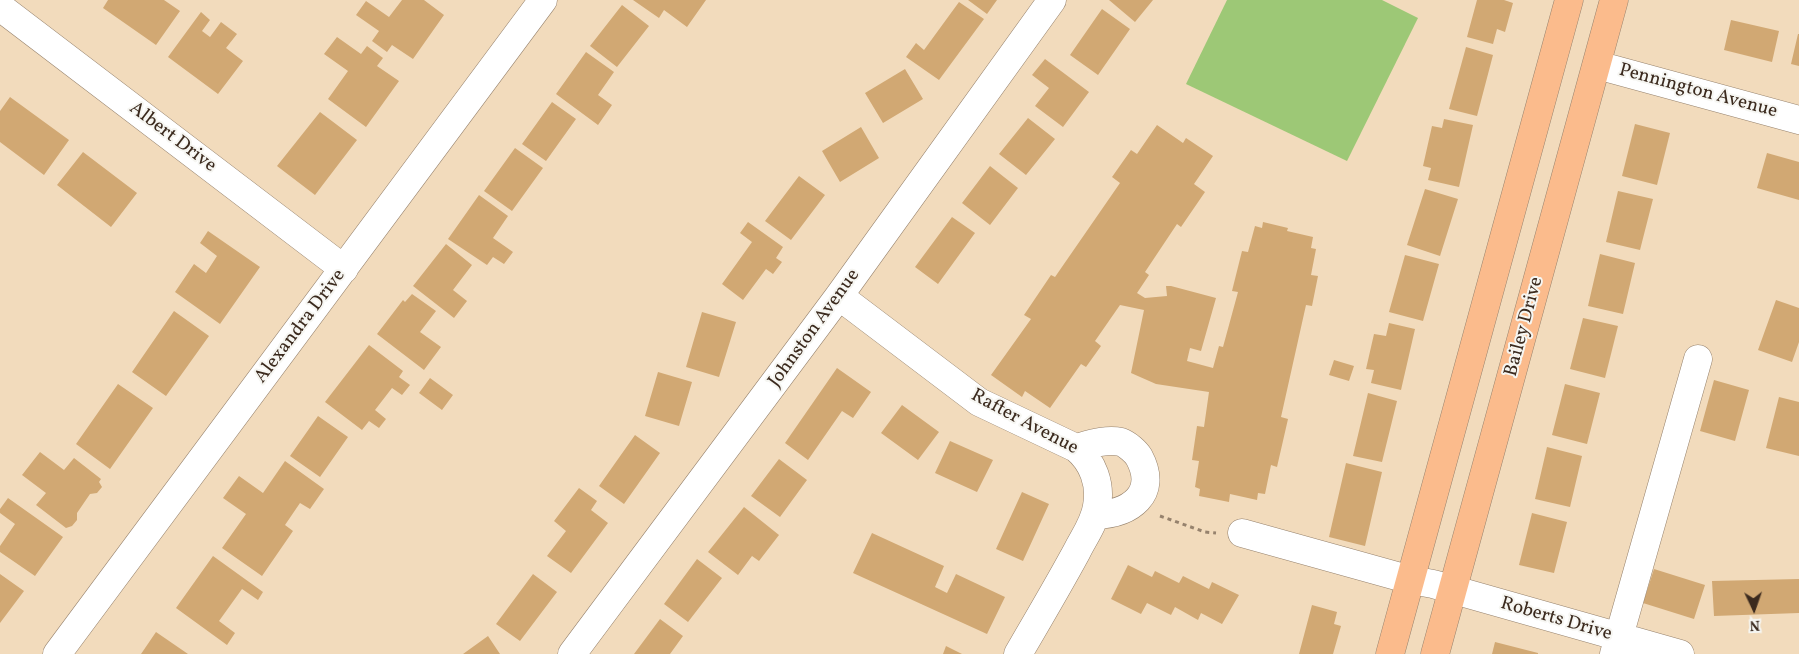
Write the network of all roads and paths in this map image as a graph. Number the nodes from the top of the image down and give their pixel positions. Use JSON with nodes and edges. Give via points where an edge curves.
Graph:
{"nodes":[{"id":1,"x":543,"y":0,"type":"edge"},
{"id":2,"x":1052,"y":0,"type":"edge"},
{"id":3,"x":1569,"y":0,"type":"edge"},
{"id":4,"x":1614,"y":0,"type":"edge"},
{"id":5,"x":0,"y":7,"type":"edge"},
{"id":6,"x":1597,"y":65,"type":"junction"},
{"id":7,"x":1799,"y":120,"type":"edge"},
{"id":8,"x":344,"y":269,"type":"junction"},
{"id":9,"x":839,"y":296,"type":"junction"},
{"id":10,"x":1698,"y":359,"type":"dead end"},
{"id":11,"x":1076,"y":448,"type":"junction"},
{"id":12,"x":1137,"y":501,"type":"junction"},
{"id":13,"x":1095,"y":515,"type":"junction"},
{"id":14,"x":1242,"y":533,"type":"joint"},
{"id":15,"x":1432,"y":585,"type":"junction"},
{"id":16,"x":1616,"y":646,"type":"edge"},
{"id":17,"x":57,"y":654,"type":"edge"},
{"id":18,"x":572,"y":654,"type":"edge"},
{"id":19,"x":1018,"y":654,"type":"edge"},
{"id":20,"x":1390,"y":654,"type":"edge"},
{"id":21,"x":1435,"y":654,"type":"edge"},
{"id":22,"x":1680,"y":654,"type":"edge"}],
"edges":[{"from":1,"to":8,"type":"street","name":"Alexandra Drive"},
{"from":2,"to":9,"type":"street","name":"Johnston Avenue"},
{"from":3,"to":15,"type":"main road","name":"Bailey Drive"},
{"from":4,"to":6,"type":"main road","name":"Bailey Drive"},
{"from":5,"to":8,"type":"street","name":"Albert Drive"},
{"from":6,"to":7,"type":"street","name":"Pennington Avenue"},
{"from":6,"to":15,"type":"main road","name":"Bailey Drive"},
{"from":8,"to":17,"type":"street","name":"Alexandra Drive"},
{"from":9,"to":11,"type":"street","name":"Rafter Avenue","via":[[979,402]]},
{"from":9,"to":18,"type":"street","name":"Johnston Avenue"},
{"from":10,"to":16,"type":"street"},
{"from":11,"to":12,"type":"street","via":[[1102,442],[1124,443],[1137,454],[1145,468],[1145,485]]},
{"from":11,"to":13,"type":"street","name":"Rafter Avenue","via":[[1094,471],[1098,494]]},
{"from":12,"to":13,"type":"street","via":[[1112,514]]},
{"from":12,"to":14,"type":"path","via":[[1156,515],[1205,532]]},
{"from":13,"to":19,"type":"street","name":"Rafter Avenue"},
{"from":14,"to":15,"type":"street"},
{"from":15,"to":16,"type":"street","name":"Roberts Drive"},
{"from":15,"to":20,"type":"main road","name":"Bailey Drive"},
{"from":15,"to":21,"type":"main road","name":"Bailey Drive"},
{"from":16,"to":22,"type":"street","name":"Roberts Drive"}]}
